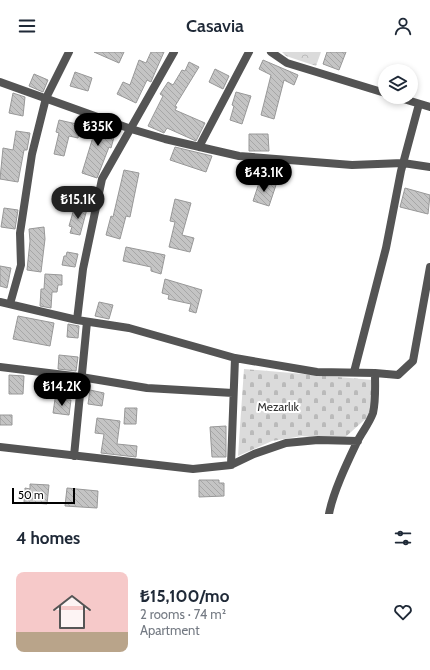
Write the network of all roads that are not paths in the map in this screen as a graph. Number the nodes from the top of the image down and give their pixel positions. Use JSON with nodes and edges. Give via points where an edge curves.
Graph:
{"nodes":[{"id":1,"x":69,"y":52,"type":"edge"},
{"id":2,"x":174,"y":52,"type":"edge"},
{"id":3,"x":249,"y":52,"type":"edge"},
{"id":4,"x":271,"y":52,"type":"edge"},
{"id":5,"x":0,"y":82,"type":"edge"},
{"id":6,"x":378,"y":91,"type":"edge"},
{"id":7,"x":46,"y":98,"type":"junction"},
{"id":8,"x":419,"y":104,"type":"joint"},
{"id":9,"x":430,"y":107,"type":"edge"},
{"id":10,"x":131,"y":129,"type":"junction"},
{"id":11,"x":199,"y":147,"type":"junction"},
{"id":12,"x":403,"y":163,"type":"junction"},
{"id":13,"x":430,"y":167,"type":"edge"},
{"id":14,"x":430,"y":267,"type":"edge"},
{"id":15,"x":0,"y":302,"type":"edge"},
{"id":16,"x":10,"y":304,"type":"junction"},
{"id":17,"x":77,"y":320,"type":"junction"},
{"id":18,"x":88,"y":322,"type":"junction"},
{"id":19,"x":234,"y":358,"type":"junction"},
{"id":20,"x":0,"y":367,"type":"edge"},
{"id":21,"x":354,"y":372,"type":"junction"},
{"id":22,"x":375,"y":373,"type":"junction"},
{"id":23,"x":81,"y":377,"type":"junction"},
{"id":24,"x":233,"y":394,"type":"junction"},
{"id":25,"x":358,"y":441,"type":"junction"},
{"id":26,"x":0,"y":447,"type":"edge"},
{"id":27,"x":74,"y":456,"type":"junction"},
{"id":28,"x":231,"y":465,"type":"junction"},
{"id":29,"x":329,"y":514,"type":"edge"}],
"edges":[{"from":1,"to":7,"type":"street"},
{"from":2,"to":10,"type":"street"},
{"from":3,"to":11,"type":"street"},
{"from":4,"to":6,"type":"street","via":[[287,63]]},
{"from":5,"to":7,"type":"street"},
{"from":7,"to":10,"type":"street"},
{"from":7,"to":16,"type":"street","via":[[32,154],[20,233],[21,265]]},
{"from":8,"to":9,"type":"street"},
{"from":8,"to":12,"type":"street"},
{"from":10,"to":11,"type":"street"},
{"from":10,"to":17,"type":"street","via":[[102,179],[82,269]]},
{"from":11,"to":12,"type":"street","via":[[239,156],[268,159],[352,165]]},
{"from":12,"to":13,"type":"street"},
{"from":12,"to":21,"type":"street","via":[[386,248]]},
{"from":14,"to":22,"type":"street","via":[[413,361],[398,375]]},
{"from":15,"to":16,"type":"street"},
{"from":16,"to":17,"type":"street"},
{"from":17,"to":18,"type":"street"},
{"from":18,"to":19,"type":"street","via":[[129,328]]},
{"from":18,"to":23,"type":"street"},
{"from":19,"to":21,"type":"street","via":[[317,372]]},
{"from":19,"to":24,"type":"street"},
{"from":20,"to":23,"type":"street"},
{"from":21,"to":22,"type":"street"},
{"from":22,"to":25,"type":"street","via":[[373,413]]},
{"from":23,"to":24,"type":"street","via":[[147,388]]},
{"from":23,"to":27,"type":"street"},
{"from":24,"to":28,"type":"street"},
{"from":25,"to":28,"type":"street","via":[[318,440],[286,443]]},
{"from":25,"to":29,"type":"street"},
{"from":26,"to":27,"type":"street"},
{"from":27,"to":28,"type":"street","via":[[179,469]]}]}
